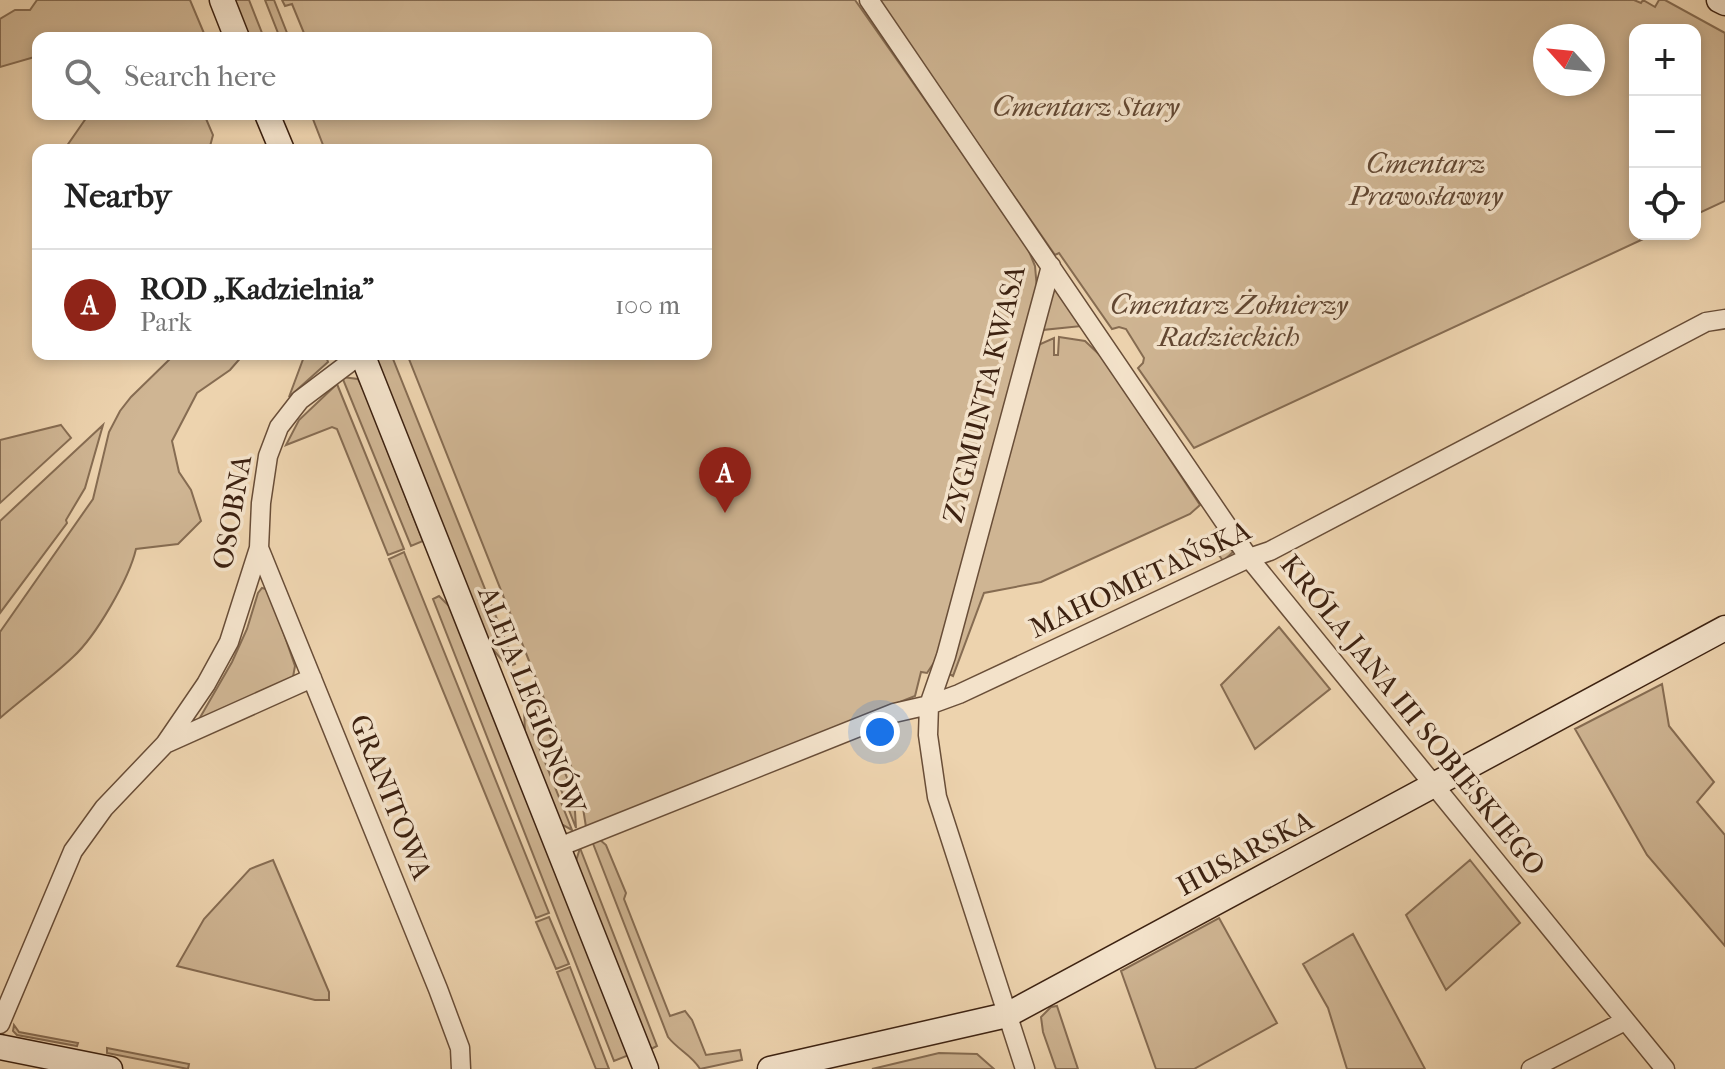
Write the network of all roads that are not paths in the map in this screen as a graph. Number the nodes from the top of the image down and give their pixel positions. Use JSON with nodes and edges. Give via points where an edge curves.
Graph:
{"nodes":[{"id":1,"x":222,"y":0,"type":"edge"},
{"id":2,"x":869,"y":0,"type":"edge"},
{"id":3,"x":1719,"y":0,"type":"edge"},
{"id":4,"x":1725,"y":3,"type":"edge"},
{"id":5,"x":235,"y":32,"type":"edge"},
{"id":6,"x":270,"y":120,"type":"edge"},
{"id":7,"x":280,"y":144,"type":"edge"},
{"id":8,"x":1051,"y":266,"type":"junction"},
{"id":9,"x":1725,"y":319,"type":"edge"},
{"id":10,"x":353,"y":360,"type":"edge"},
{"id":11,"x":363,"y":360,"type":"edge"},
{"id":12,"x":259,"y":548,"type":"junction"},
{"id":13,"x":1249,"y":558,"type":"junction"},
{"id":14,"x":1725,"y":628,"type":"edge"},
{"id":15,"x":312,"y":678,"type":"junction"},
{"id":16,"x":929,"y":705,"type":"junction"},
{"id":17,"x":165,"y":744,"type":"junction"},
{"id":18,"x":1433,"y":787,"type":"junction"},
{"id":19,"x":559,"y":847,"type":"junction"},
{"id":20,"x":1007,"y":1015,"type":"junction"},
{"id":21,"x":1625,"y":1021,"type":"junction"},
{"id":22,"x":0,"y":1024,"type":"edge"},
{"id":23,"x":0,"y":1047,"type":"edge"},
{"id":24,"x":110,"y":1069,"type":"edge"},
{"id":25,"x":461,"y":1069,"type":"edge"},
{"id":26,"x":646,"y":1069,"type":"edge"},
{"id":27,"x":770,"y":1069,"type":"edge"},
{"id":28,"x":1025,"y":1069,"type":"edge"},
{"id":29,"x":1531,"y":1069,"type":"edge"},
{"id":30,"x":1665,"y":1069,"type":"edge"}],
"edges":[{"from":1,"to":5,"type":"main road"},
{"from":2,"to":8,"type":"street","name":"ZYGMUNTA KWASA"},
{"from":3,"to":4,"type":"main road"},
{"from":6,"to":7,"type":"main road"},
{"from":8,"to":13,"type":"street","name":"KRÓLA JANA III SOBIESKIEGO"},
{"from":8,"to":16,"type":"street","name":"ZYGMUNTA KWASA"},
{"from":9,"to":13,"type":"street","name":"MAHOMETAŃSKA","via":[[1706,322]]},
{"from":10,"to":12,"type":"street","name":"OSOBNA","via":[[300,400],[279,427],[268,456]]},
{"from":11,"to":19,"type":"main road","name":"ALEJA LEGIONÓW"},
{"from":12,"to":15,"type":"street","name":"GRANITOWA"},
{"from":12,"to":17,"type":"street","name":"OSOBNA","via":[[229,642]]},
{"from":13,"to":16,"type":"street","name":"MAHOMETAŃSKA"},
{"from":13,"to":18,"type":"street","name":"KRÓLA JANA III SOBIESKIEGO"},
{"from":14,"to":18,"type":"main road","name":"HUSARSKA"},
{"from":15,"to":17,"type":"street","name":"OSOBNA"},
{"from":15,"to":25,"type":"street","name":"GRANITOWA","via":[[443,1001],[460,1048]]},
{"from":16,"to":19,"type":"street","name":"MAHOMETAŃSKA","via":[[894,713]]},
{"from":16,"to":20,"type":"street","name":"ZYGMUNTA KWASA","via":[[937,797]]},
{"from":17,"to":22,"type":"street","name":"OSOBNA","via":[[104,808],[73,851]]},
{"from":18,"to":20,"type":"main road","name":"HUSARSKA"},
{"from":18,"to":21,"type":"street","name":"KRÓLA JANA III SOBIESKIEGO"},
{"from":19,"to":26,"type":"main road","name":"ALEJA LEGIONÓW"},
{"from":20,"to":27,"type":"main road","name":"HUSARSKA"},
{"from":20,"to":28,"type":"street","name":"ZYGMUNTA KWASA"},
{"from":21,"to":29,"type":"street"},
{"from":21,"to":30,"type":"street","name":"KRÓLA JANA III SOBIESKIEGO"},
{"from":23,"to":24,"type":"main road"}]}
